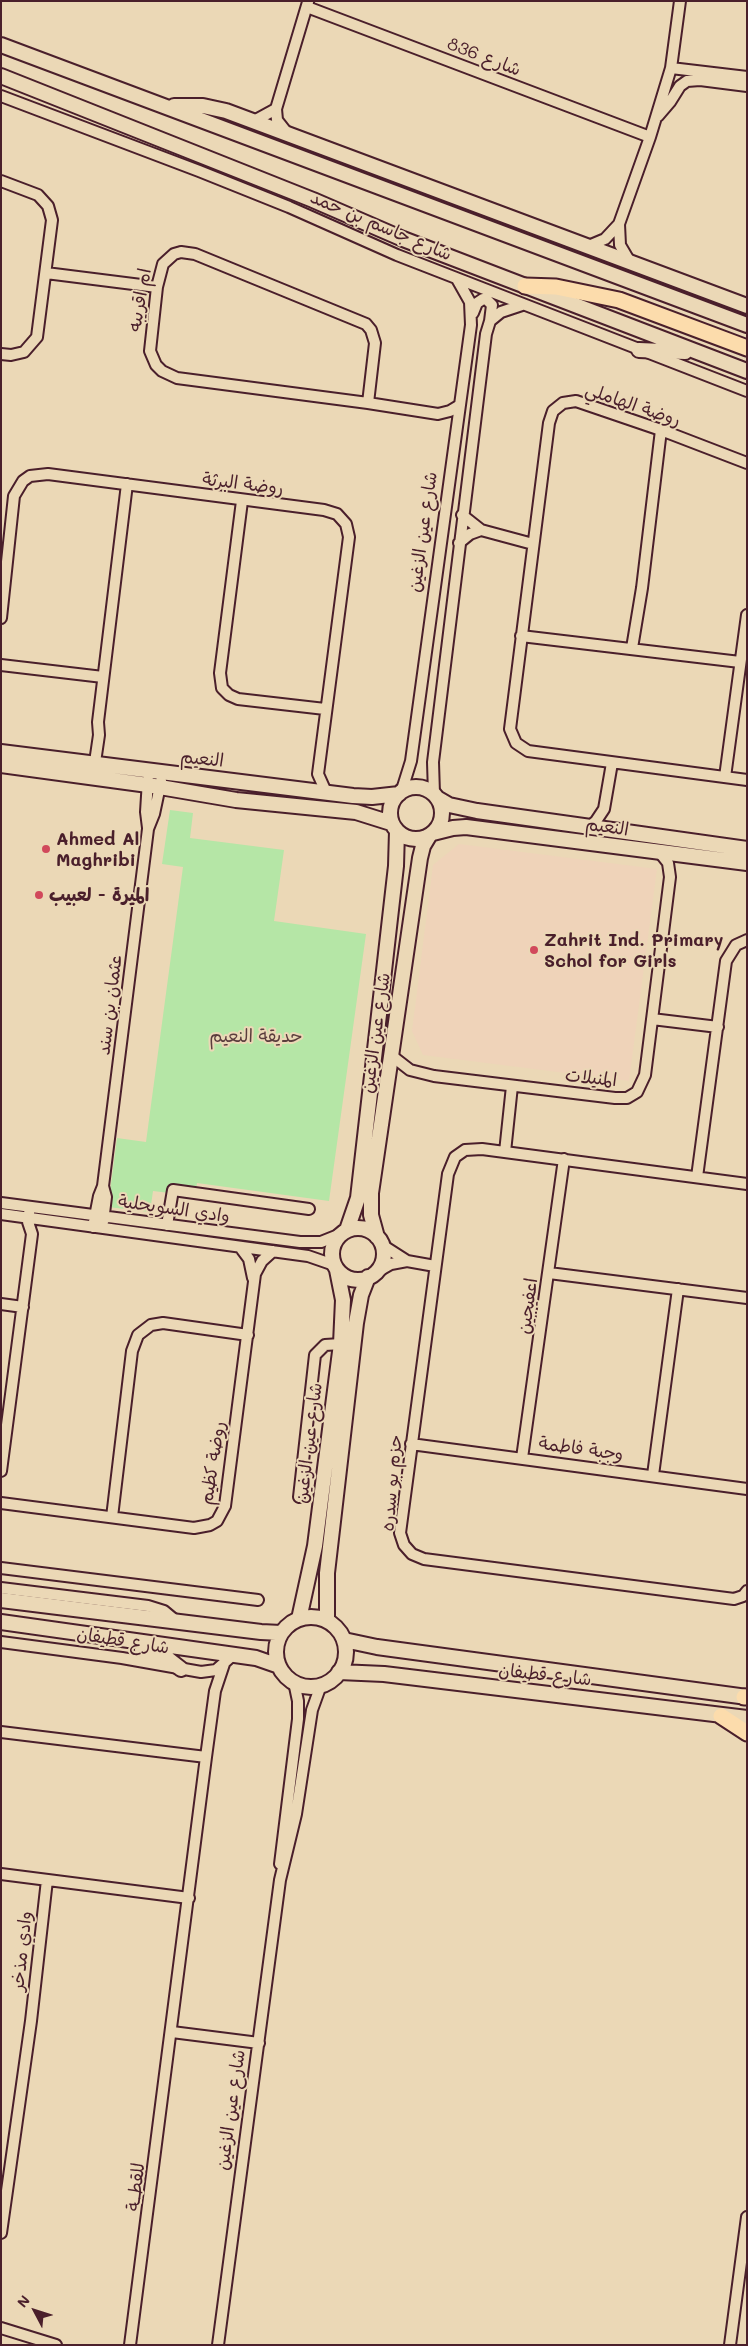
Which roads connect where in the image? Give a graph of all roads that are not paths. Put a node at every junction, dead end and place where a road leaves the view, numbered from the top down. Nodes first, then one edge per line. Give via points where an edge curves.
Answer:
1 (680, 1) edge
2 (308, 4) edge
3 (1, 45) edge
4 (671, 68) junction
5 (1, 76) edge
6 (747, 77) edge
7 (747, 86) edge
8 (1, 96) edge
9 (168, 107) junction
10 (276, 109) junction
11 (657, 116) junction
12 (254, 121) junction
13 (288, 134) junction
14 (650, 137) junction
15 (1, 181) edge
16 (476, 222) junction
17 (619, 224) junction
18 (554, 234) junction
19 (586, 247) junction
20 (630, 262) junction
21 (46, 273) junction
22 (664, 276) junction
23 (456, 278) junction
24 (525, 286) junction
25 (157, 287) junction
26 (688, 302) junction
27 (523, 304) junction
28 (747, 306) edge
29 (472, 316) junction
30 (490, 321) junction
31 (747, 325) edge
32 (747, 348) edge
33 (639, 350) junction
34 (693, 352) junction
35 (1, 354) edge
36 (747, 371) edge
37 (747, 391) edge
38 (368, 402) junction
39 (460, 405) junction
40 (438, 414) junction
41 (457, 428) junction
42 (661, 430) junction
43 (747, 463) edge
44 (127, 484) junction
45 (242, 500) junction
46 (462, 515) junction
47 (481, 530) junction
48 (459, 543) junction
49 (533, 544) junction
50 (747, 615) edge
51 (1, 618) edge
52 (521, 636) junction
53 (632, 648) junction
54 (740, 662) junction
55 (1, 665) edge
56 (103, 677) junction
57 (325, 709) junction
58 (1, 752) edge
59 (612, 763) junction
60 (1, 765) edge
61 (90, 770) junction
62 (318, 774) junction
63 (725, 777) junction
64 (155, 779) junction
65 (747, 780) edge
66 (304, 789) junction
67 (326, 792) junction
68 (400, 793) junction
69 (436, 796) junction
70 (604, 809) junction
71 (394, 827) junction
72 (588, 827) junction
73 (616, 831) junction
74 (431, 834) junction
75 (747, 849) edge
76 (660, 853) junction
77 (747, 863) edge
78 (747, 940) edge
79 (652, 1020) junction
80 (718, 1027) junction
81 (392, 1056) junction
82 (512, 1086) junction
83 (505, 1152) junction
84 (564, 1159) junction
85 (698, 1177) junction
86 (747, 1184) edge
87 (1, 1203) edge
88 (30, 1207) junction
89 (42, 1208) junction
90 (308, 1209) dead end
91 (1, 1214) edge
92 (100, 1216) junction
93 (29, 1218) junction
94 (41, 1219) junction
95 (167, 1225) junction
96 (98, 1227) junction
97 (344, 1232) junction
98 (32, 1234) junction
99 (379, 1241) junction
100 (240, 1248) junction
101 (273, 1251) junction
102 (407, 1261) junction
103 (435, 1266) junction
104 (336, 1268) junction
105 (372, 1274) junction
106 (549, 1274) junction
107 (254, 1282) junction
108 (678, 1290) junction
109 (747, 1298) edge
110 (1, 1304) edge
111 (22, 1307) junction
112 (248, 1336) junction
113 (340, 1344) junction
114 (411, 1444) junction
115 (522, 1458) junction
116 (1, 1472) edge
117 (653, 1475) junction
118 (747, 1489) edge
119 (299, 1497) dead end
120 (1, 1503) edge
121 (112, 1517) junction
122 (1, 1568) edge
123 (1, 1588) edge
124 (747, 1591) edge
125 (1, 1600) edge
126 (258, 1600) dead end
127 (299, 1619) junction
128 (327, 1620) junction
129 (1, 1622) edge
130 (177, 1622) junction
131 (281, 1633) junction
132 (100, 1636) junction
133 (344, 1640) junction
134 (1, 1642) edge
135 (229, 1659) junction
136 (279, 1666) junction
137 (182, 1669) junction
138 (208, 1672) junction
139 (339, 1672) junction
140 (294, 1682) junction
141 (321, 1685) junction
142 (215, 1691) junction
143 (746, 1697) edge
144 (721, 1716) junction
145 (747, 1718) edge
146 (1, 1732) edge
147 (747, 1733) edge
148 (206, 1757) junction
149 (1, 1874) edge
150 (47, 1880) junction
151 (280, 1880) junction
152 (188, 1898) junction
153 (172, 2032) junction
154 (259, 2043) junction
155 (5, 2188) edge
156 (747, 2217) edge
157 (1, 2233) edge
158 (1, 2328) edge
159 (56, 2345) edge
160 (130, 2345) edge
161 (218, 2345) edge
162 (730, 2345) edge

1 - 4 street
2 - 10 street
2 - 14 street, شارع 836
3 - 9 street, شارع جاسم بن حمد
4 - 6 street
4 - 11 street
5 - 24 street, شارع جاسم بن حمد
7 - 11 street via 687,81
8 - 23 street, شارع جاسم بن حمد via 199,170
9 - 12 street, شارع جاسم بن حمد via 209,107
9 - 16 street, شارع جاسم بن حمد
10 - 12 street
10 - 13 street via 277,120
11 - 14 street
12 - 13 street, شارع جاسم بن حمد
13 - 18 street, شارع جاسم بن حمد
14 - 17 street
15 - 21 street via 38,195 48,206 52,220
16 - 18 street via 498,221 530,232
16 - 26 street, شارع جاسم بن حمد
17 - 19 street via 605,238
17 - 20 street via 620,245
18 - 19 street, شارع جاسم بن حمد
19 - 20 street, شارع جاسم بن حمد
20 - 22 street, شارع جاسم بن حمد
21 - 25 street
21 - 35 street via 37,337 24,352
22 - 26 street
22 - 28 street, شارع جاسم بن حمد
23 - 27 street, شارع جاسم بن حمد
23 - 29 street, شارع عين الزغين via 468,296
24 - 32 main road via 556,287 619,300
24 - 34 street, شارع جاسم بن حمد
25 - 38 street, ام اقريبه via 150,351 156,366 169,375
25 - 38 street, ام اقريبه via 163,264 168,258 188,252 360,320 371,330 374,344
26 - 31 street, شارع جاسم بن حمد
27 - 30 street via 508,308
27 - 33 street, شارع جاسم بن حمد
29 - 30 street via 477,303 487,300 492,305
29 - 39 street, شارع عين الزغين
30 - 46 street, شارع عين الزغين via 477,392
33 - 34 street
33 - 37 street, شارع جاسم بن حمد
34 - 36 street, شارع جاسم بن حمد
38 - 40 street, ام اقريبه
39 - 40 street
39 - 41 street, شارع عين الزغين
40 - 41 street, ام اقريبه
41 - 68 street, شارع عين الزغين via 411,761
42 - 43 street, روضة الهاملي
42 - 49 street, روضة الهاملي via 576,402 558,406 549,423
42 - 53 street
44 - 45 street, روضة البرثة
44 - 51 street, روضة البرثة via 39,474 23,481 14,496
44 - 56 street
45 - 57 street, روضة البرثة via 331,511 346,524 349,537
45 - 57 street via 220,673 222,688 238,699
46 - 47 street
46 - 48 street, شارع عين الزغين
47 - 48 street
47 - 49 street
48 - 69 street, شارع عين الزغين via 433,762
49 - 52 street, روضة الهاملي
50 - 54 street
52 - 53 street
52 - 59 street, روضة الهاملي via 510,721 516,743 528,751
53 - 54 street
54 - 63 street
55 - 56 street
56 - 61 street via 99,735
57 - 62 street, روضة البرثة
58 - 61 street, النعيم
59 - 63 street, روضة الهاملي
59 - 70 street
60 - 61 street, النعيم
61 - 64 street, النعيم
62 - 66 street
62 - 67 street
63 - 65 street, روضة الهاملي
64 - 66 street, النعيم
64 - 71 street, النعيم via 243,800 356,812
64 - 92 street, عثمان بن سند via 146,812 148,829 103,1186 106,1197
66 - 67 street, النعيم
67 - 68 street, النعيم via 362,797
68 - 69 street via 422,788
68 - 71 street via 391,807
69 - 72 street, النعيم via 449,804 477,811
69 - 74 street via 442,816 441,823
70 - 72 street
70 - 73 street
71 - 74 street via 409,838
71 - 97 street, شارع عين الزغين via 395,876 358,1198
72 - 73 street, النعيم
73 - 75 street, النعيم
74 - 76 street, النعيم via 466,827
74 - 81 street, شارع عين الزغين via 420,858
76 - 77 street, النعيم
76 - 79 street, المنيلات via 670,868
78 - 80 street via 736,945 726,961
79 - 80 street
79 - 82 street, المنيلات via 644,1081 632,1095 615,1098
80 - 85 street
81 - 82 street, المنيلات via 418,1073
81 - 99 street, شارع عين الزغين via 371,1201 372,1223
82 - 83 street
83 - 84 street, حزم بو سدره
83 - 103 street, حزم بو سدره via 465,1150 452,1161
84 - 85 street, حزم بو سدره
84 - 106 street, اعفيجين
85 - 86 street, حزم بو سدره
87 - 88 street, وادي السويحلية
88 - 89 street, وادي السويحلية
88 - 93 street
89 - 92 street, وادي السويحلية
89 - 94 street
90 - 95 street via 173,1190
91 - 93 street, وادي السويحلية
92 - 95 street, وادي السويحلية
92 - 96 street, عثمان بن سند
93 - 94 street, وادي السويحلية
93 - 98 street
94 - 96 street, وادي السويحلية
94 - 98 street
95 - 97 street, وادي السويحلية via 300,1242 321,1242
96 - 100 street, وادي السويحلية
97 - 99 street via 360,1228
97 - 104 street via 336,1240 332,1252
98 - 111 street
99 - 102 street
99 - 105 street via 383,1259
100 - 101 street, وادي السويحلية
100 - 107 street, روضة كظيم via 249,1259
101 - 104 street, وادي السويحلية via 317,1258
101 - 107 street, روضة كظيم via 262,1261
102 - 103 street
102 - 105 street via 391,1264
103 - 114 street, حزم بو سدره
104 - 105 street via 342,1275 355,1280
104 - 113 street, شارع عين الزغين via 344,1300
105 - 128 street, شارع عين الزغين via 359,1304 355,1333 327,1573
106 - 108 street
106 - 115 street, اعفيجين
107 - 112 street, روضة كظيم
108 - 109 street
108 - 117 street
110 - 111 street
111 - 116 street
112 - 121 street, روضة كظيم via 222,1514 210,1526 202,1528
112 - 121 street via 163,1323 151,1325 138,1336 132,1351
113 - 119 street via 325,1345 315,1355
113 - 127 street, شارع عين الزغين via 314,1553
114 - 115 street, وجبة فاطمة
114 - 124 street, حزم بو سدره via 400,1533 412,1554 424,1559 734,1599
115 - 117 street, وجبة فاطمة
117 - 118 street, وجبة فاطمة
120 - 121 street, روضة كظيم
122 - 126 street
123 - 130 street, شارع قطيفان via 148,1606 164,1611
125 - 130 street, شارع قطيفان
127 - 128 street
127 - 131 street
128 - 133 street
129 - 132 street, شارع قطيفان
130 - 131 street, شارع قطيفان
131 - 136 street via 276,1650
132 - 135 street, شارع قطيفان
132 - 137 street via 112,1646 163,1655
133 - 139 street via 345,1658
133 - 143 street
134 - 137 street, شارع قطيفان
135 - 136 street, شارع قطيفان via 256,1658
135 - 138 street via 216,1670
135 - 142 street, للقطــة
136 - 140 street
137 - 138 street, شارع قطيفان
138 - 142 street, للقطــة
139 - 141 street
139 - 144 street, شارع قطيفان via 398,1675
140 - 141 street via 307,1686
140 - 151 street, شارع عين الزغين via 298,1720
141 - 151 street, شارع عين الزغين via 312,1710 296,1814
142 - 148 street, للقطــة
144 - 145 street, شارع قطيفان
144 - 147 main road
146 - 148 street
148 - 152 street, للقطــة
149 - 150 street
150 - 152 street
150 - 155 street, وادي مذخر via 31,2021
151 - 154 street, شارع عين الزغين
152 - 153 street, للقطــة
153 - 154 street
153 - 160 street, للقطــة
154 - 161 street, شارع عين الزغين
155 - 157 street, وادي مذخر
156 - 162 street
158 - 159 street

